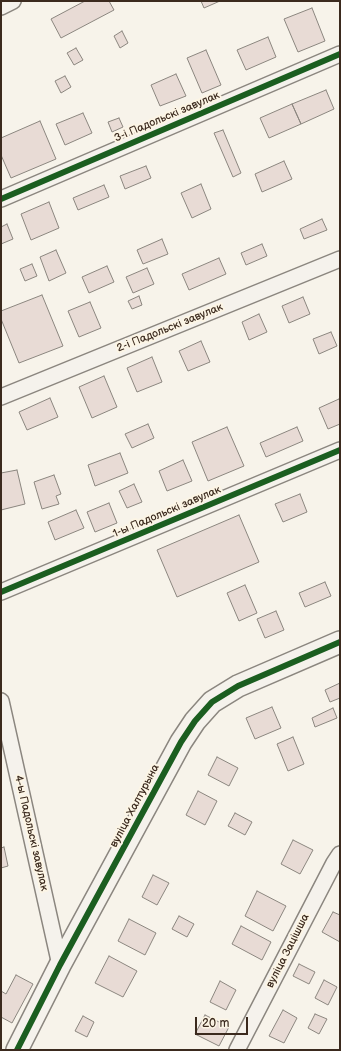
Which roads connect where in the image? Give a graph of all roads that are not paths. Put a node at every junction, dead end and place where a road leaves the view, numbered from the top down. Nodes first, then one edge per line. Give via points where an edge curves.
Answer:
1 (13, 1) edge
2 (1, 7) edge
3 (340, 54) edge
4 (1, 199) edge
5 (340, 259) edge
6 (1, 397) edge
7 (340, 450) edge
8 (1, 592) edge
9 (340, 642) edge
10 (1, 701) edge
11 (340, 854) edge
12 (60, 965) junction
13 (17, 1050) edge
14 (237, 1050) edge

1 - 2 street
3 - 4 street, 3-і Падольскі завулак
5 - 6 street, 2-і Падольскі завулак
7 - 8 street, 1-ы Падольскі завулак
9 - 12 street, вуліца Халтурына via 238,686 212,702 195,721 177,749
10 - 12 street, 4-ы Падольскі завулак
11 - 14 street, вуліца Зацішша
12 - 13 street, вуліца Халтурына

